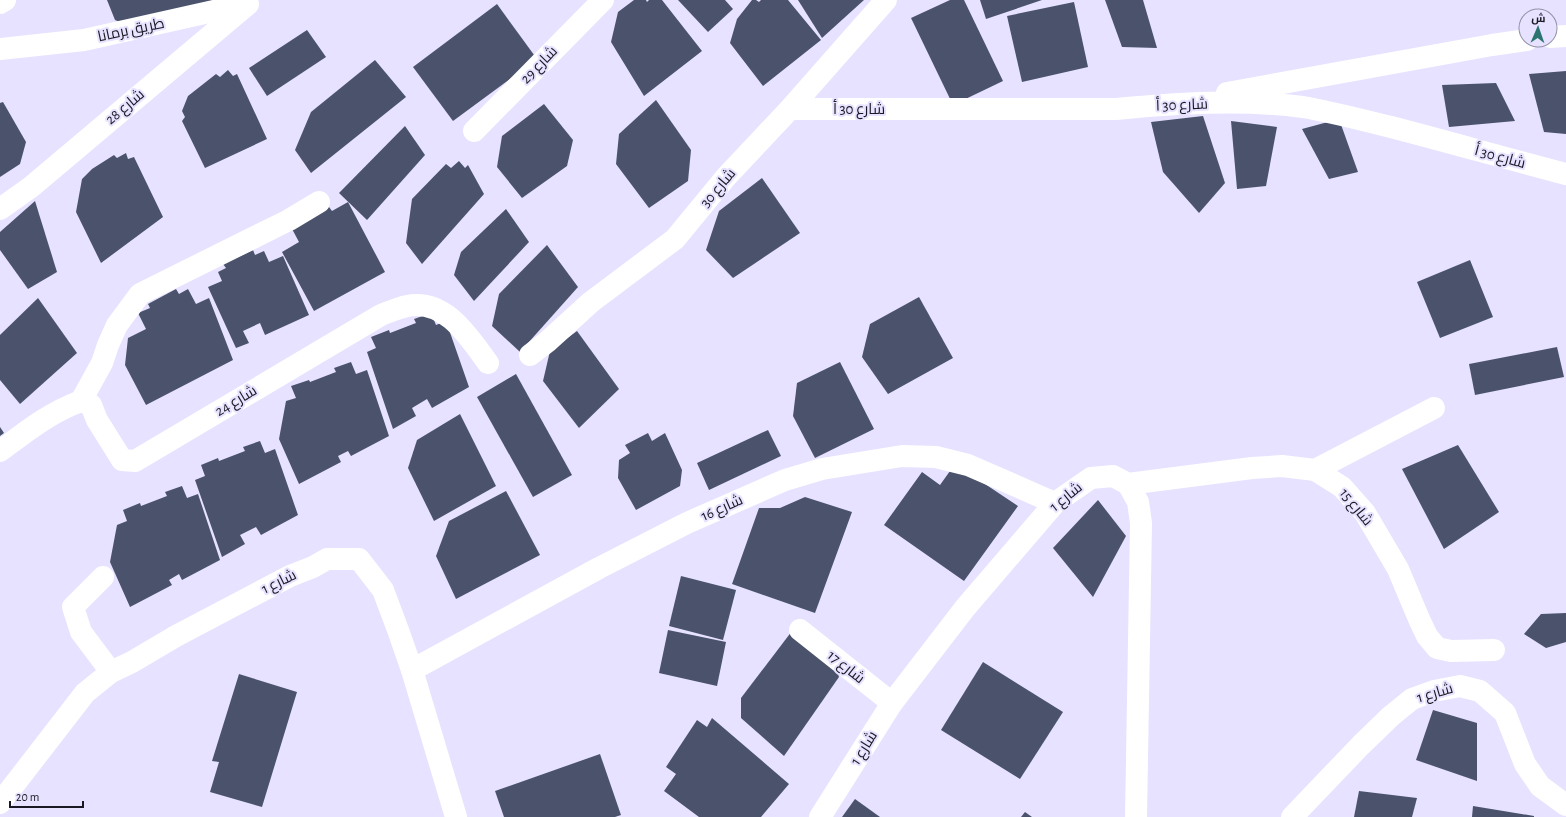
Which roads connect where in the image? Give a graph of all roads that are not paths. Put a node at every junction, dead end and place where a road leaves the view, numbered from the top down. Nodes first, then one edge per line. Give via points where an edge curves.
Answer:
1 (5, 0) edge
2 (603, 0) edge
3 (886, 0) edge
4 (254, 2) edge
5 (0, 3) edge
6 (1518, 41) edge
7 (0, 49) edge
8 (1169, 104) junction
9 (790, 108) junction
10 (474, 131) dead end
11 (1566, 174) edge
12 (319, 202) dead end
13 (0, 209) edge
14 (530, 355) dead end
15 (488, 363) dead end
16 (81, 401) junction
17 (1434, 408) dead end
18 (0, 451) edge
19 (1314, 470) junction
20 (1128, 484) junction
21 (1055, 503) junction
22 (103, 578) dead end
23 (800, 630) dead end
24 (1494, 650) dead end
25 (412, 670) junction
26 (111, 672) junction
27 (892, 703) junction
28 (0, 803) edge
29 (1566, 805) edge
30 (456, 817) edge
31 (820, 817) edge
32 (1136, 817) edge
33 (1292, 817) edge

1 - 5 street
2 - 10 street, شارع 29
3 - 9 street, شارع 30
4 - 7 street, طريق برمانا via 84,40
4 - 13 street, شارع 28 via 31,187
6 - 8 street
8 - 9 street, شارع 30 أ via 1116,109
8 - 11 street, شارع 30 أ via 1244,103 1303,108 1414,133
9 - 14 street, شارع 30 via 726,177 675,239 591,302
12 - 16 street via 289,220 140,294 117,325 102,363
15 - 16 street, شارع 24 via 463,330 449,317 433,308 407,306 381,315 135,461 122,460 97,420 91,405
16 - 18 street via 48,416
17 - 19 street
19 - 20 street, شارع 15 via 1282,466 1252,468
19 - 24 street, شارع 15 via 1342,487 1365,514 1398,569 1427,636 1437,648 1451,651
20 - 21 street, شارع 1 via 1113,476 1091,478
20 - 32 street via 1138,502 1141,523
21 - 25 street, شارع 16 via 968,465 936,457 902,456 822,469 785,480 687,523
21 - 27 street, شارع 1 via 965,608
22 - 26 street via 73,607 82,632
23 - 27 street, شارع 17
25 - 26 street, شارع 1 via 383,590 359,559 327,559 290,576
25 - 30 street, شارع 1
26 - 28 street, شارع 1 via 85,693
27 - 31 street, شارع 1
29 - 33 street, شارع 1 via 1540,786 1525,764 1505,713 1480,691 1460,686 1412,698 1361,745

